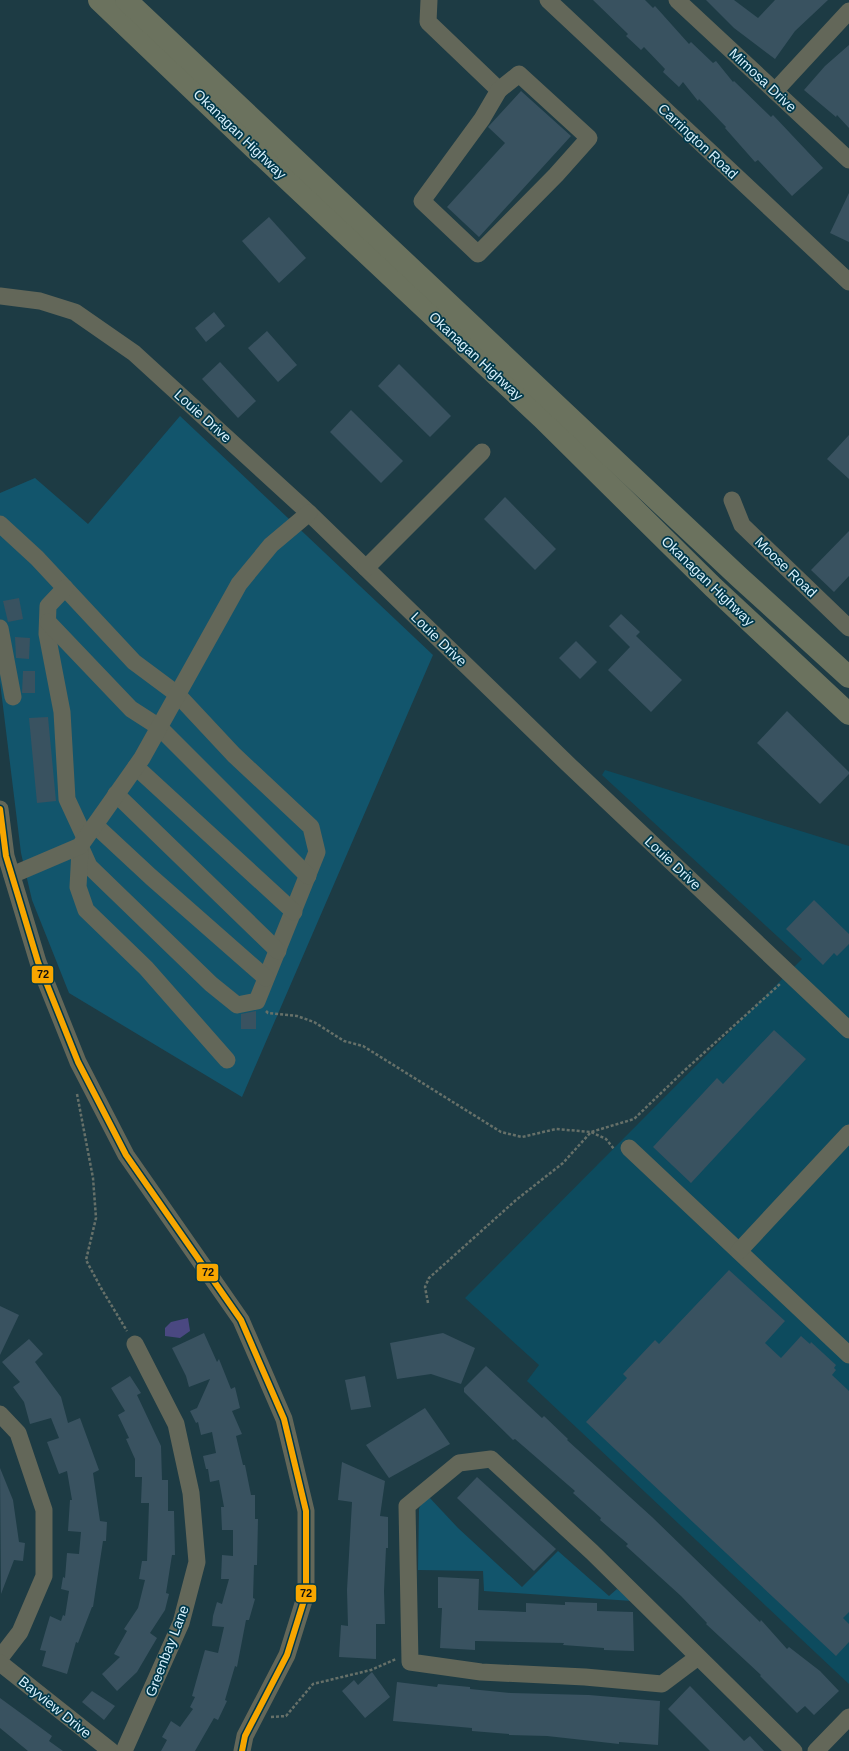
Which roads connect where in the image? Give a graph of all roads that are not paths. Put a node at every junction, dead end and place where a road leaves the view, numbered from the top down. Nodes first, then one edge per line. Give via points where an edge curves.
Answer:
1 (99, 0) edge
2 (126, 0) edge
3 (429, 0) edge
4 (548, 0) edge
5 (678, 0) edge
6 (849, 11) edge
7 (499, 90) junction
8 (775, 91) junction
9 (849, 160) edge
10 (849, 282) edge
11 (0, 296) edge
12 (482, 452) dead end
13 (732, 500) dead end
14 (309, 512) junction
15 (0, 524) edge
16 (366, 568) junction
17 (65, 588) junction
18 (48, 622) junction
19 (0, 628) edge
20 (849, 628) edge
21 (785, 656) junction
22 (849, 677) edge
23 (849, 693) edge
24 (177, 694) junction
25 (13, 697) dead end
26 (849, 714) edge
27 (159, 727) junction
28 (136, 767) junction
29 (116, 794) junction
30 (0, 809) edge
31 (87, 836) junction
32 (12, 875) junction
33 (308, 876) junction
34 (294, 912) junction
35 (278, 951) junction
36 (266, 978) junction
37 (849, 1030) edge
38 (227, 1060) dead end
39 (849, 1133) edge
40 (623, 1149) road end
41 (739, 1251) junction
42 (135, 1344) road end
43 (849, 1355) edge
44 (0, 1414) edge
45 (698, 1657) junction
46 (0, 1658) edge
47 (0, 1663) edge
48 (849, 1718) edge
49 (111, 1751) edge
50 (124, 1751) edge
51 (242, 1751) edge
52 (794, 1751) edge
53 (816, 1751) edge

1 - 21 highway, Okanagan Highway via 542,418
2 - 22 highway, Okanagan Highway via 722,561
3 - 7 street via 428,22
4 - 10 street, Carrington Road
5 - 8 street, Mimosa Drive
6 - 8 street
7 - 7 street via 482,119 422,202 478,254 556,176 589,138 519,74
8 - 9 street, Mimosa Drive
11 - 14 street, Louie Drive via 40,301 75,312 127,348
12 - 16 street
13 - 20 street, Moose Road via 742,525
14 - 16 street, Louie Drive
14 - 24 street via 271,545 239,584
15 - 17 street
16 - 37 street, Louie Drive via 570,766
17 - 18 street via 48,606
17 - 24 street via 134,662
18 - 27 street via 131,709
18 - 31 street via 62,712 67,799
19 - 25 street
21 - 23 highway
21 - 26 highway, Okanagan Highway
24 - 27 street
24 - 33 street via 234,755 311,827 317,852
27 - 28 street
27 - 33 street
28 - 29 street
28 - 34 street
29 - 31 street
29 - 35 street
30 - 32 street via 6,856
31 - 32 street
31 - 36 street via 151,877
31 - 36 street via 89,866 211,984 237,1005 257,1000
31 - 38 street via 78,887 86,910 146,968
32 - 51 street via 38,962 78,1062 126,1155 241,1320 284,1419 306,1512 306,1594 287,1655 246,1736
33 - 34 street
34 - 35 street
35 - 36 street
39 - 41 street
40 - 41 street
41 - 43 street
42 - 50 street, Greenbay Lane via 176,1424 191,1494 197,1562 181,1622
44 - 46 street via 18,1433 44,1510 44,1576 20,1632
45 - 45 street via 592,1552 491,1459 459,1463 407,1506 410,1662 480,1672 662,1684
45 - 52 street
47 - 49 street, Bayview Drive
48 - 53 street

